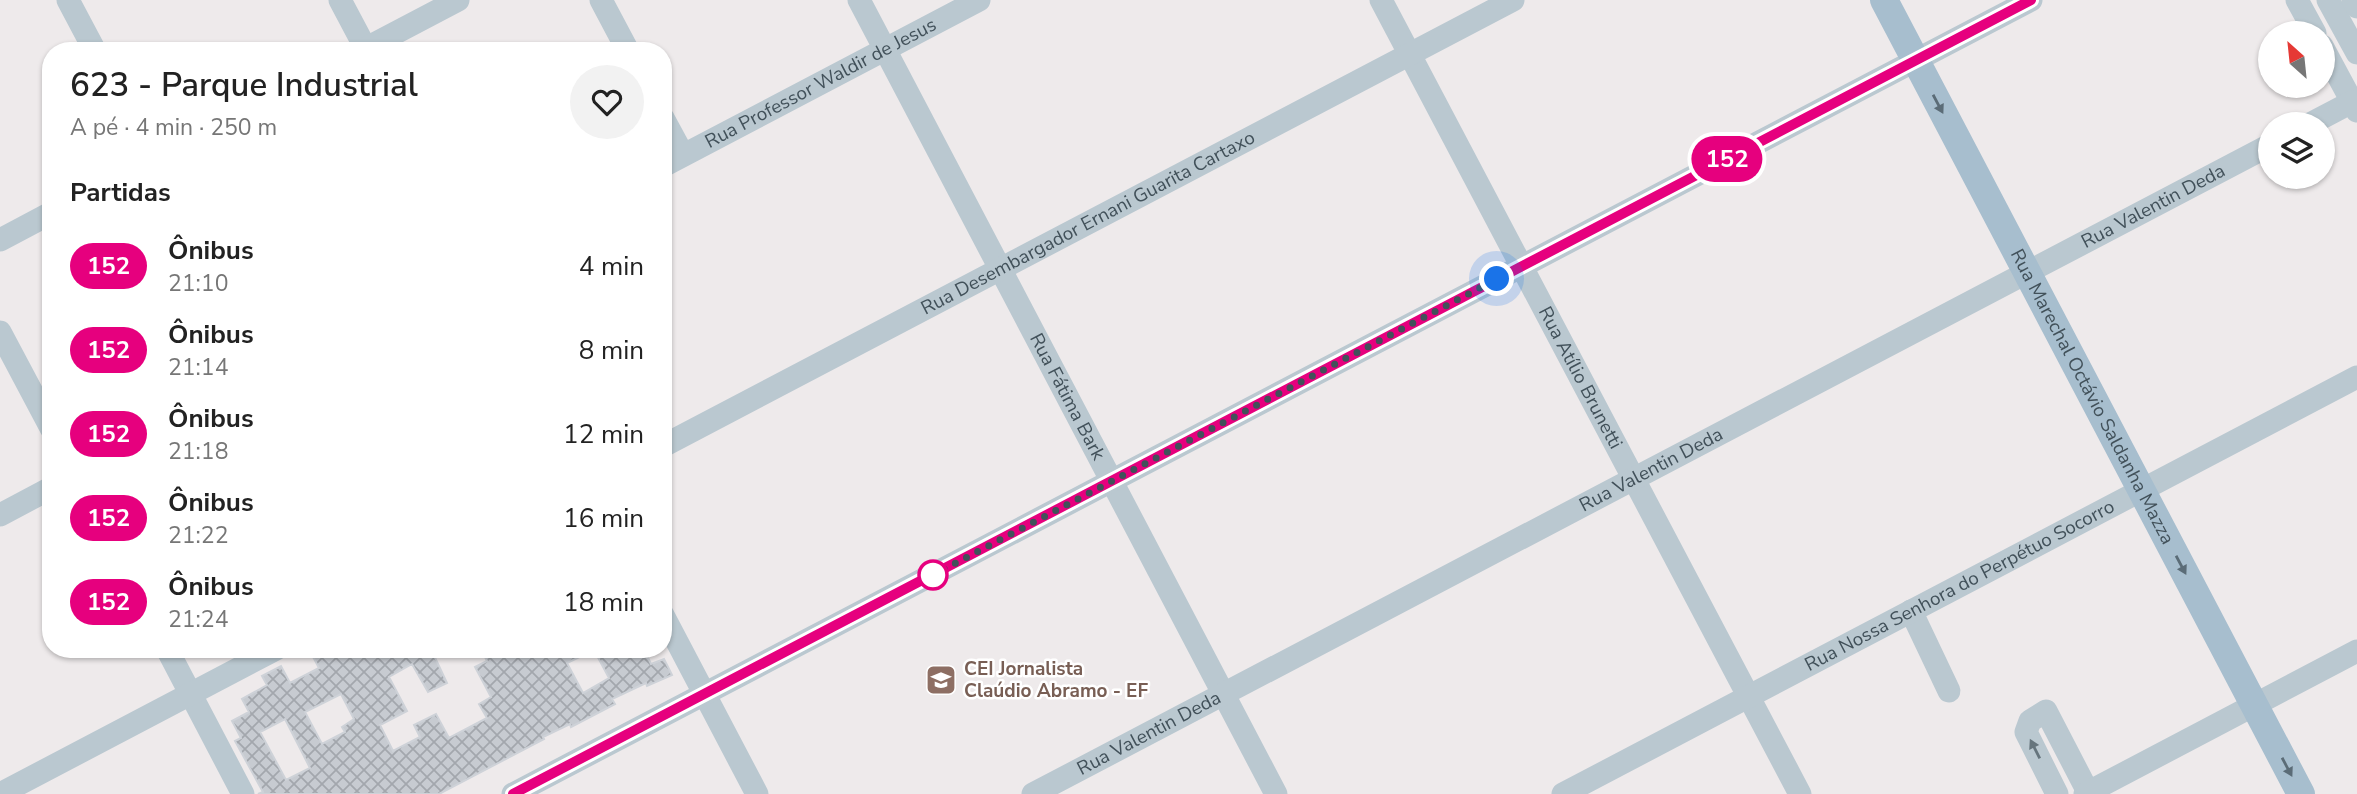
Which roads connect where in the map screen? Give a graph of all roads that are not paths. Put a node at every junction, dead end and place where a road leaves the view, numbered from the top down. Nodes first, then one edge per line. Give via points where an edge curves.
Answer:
1 (68, 0) edge
2 (340, 0) edge
3 (458, 0) edge
4 (601, 0) edge
5 (859, 0) edge
6 (979, 0) edge
7 (1381, 0) edge
8 (1513, 0) edge
9 (1884, 0) edge
10 (2031, 0) edge
11 (2297, 0) edge
12 (2328, 0) edge
13 (2353, 0) edge
14 (2357, 7) edge
15 (2308, 21) edge
16 (90, 42) edge
17 (360, 42) edge
18 (379, 42) edge
19 (623, 42) edge
20 (885, 49) junction
21 (2357, 53) edge
22 (1409, 54) junction
23 (1915, 60) junction
24 (2335, 71) edge
25 (2355, 107) edge
26 (2335, 114) edge
27 (2258, 151) edge
28 (673, 161) edge
29 (42, 218) edge
30 (0, 240) edge
31 (1521, 267) junction
32 (1000, 269) junction
33 (2027, 272) junction
34 (0, 332) edge
35 (2357, 377) edge
36 (42, 411) edge
37 (672, 441) edge
38 (1634, 479) junction
39 (1112, 481) junction
40 (2141, 490) junction
41 (42, 493) edge
42 (0, 515) edge
43 (1911, 611) junction
44 (672, 632) edge
45 (2357, 651) edge
46 (172, 658) edge
47 (259, 658) edge
48 (1949, 691) dead end
49 (191, 694) junction
50 (705, 694) junction
51 (1224, 694) junction
52 (1748, 697) junction
53 (2255, 705) junction
54 (2086, 793) edge
55 (0, 794) edge
56 (243, 794) edge
57 (513, 794) edge
58 (757, 794) edge
59 (1033, 794) edge
60 (1276, 794) edge
61 (1563, 794) edge
62 (1800, 794) edge
63 (2057, 794) edge
64 (2301, 794) edge

1 - 16 street
2 - 17 street
3 - 18 street
4 - 19 street
5 - 20 street, Rua Fátima Bark
6 - 20 street, Rua Professor Waldir de Jesus
7 - 22 street, Rua Atílio Brunetti
8 - 22 street, Rua Desembargador Ernani Guarita Cartaxo
9 - 23 main road, Rua Marechal Octávio Saldanha Mazza
10 - 23 street
11 - 15 street
12 - 21 street
13 - 14 street
20 - 28 street, Rua Professor Waldir de Jesus
20 - 32 street, Rua Fátima Bark
22 - 31 street, Rua Atílio Brunetti
22 - 32 street, Rua Desembargador Ernani Guarita Cartaxo
23 - 31 street
23 -> 33 main road, Rua Marechal Octávio Saldanha Mazza
24 - 25 street
25 - 26 street
27 - 33 street, Rua Valentin Deda
29 - 30 street
31 - 38 street, Rua Atílio Brunetti
31 - 39 street
32 - 37 street, Rua Desembargador Ernani Guarita Cartaxo
32 - 39 street, Rua Fátima Bark
33 - 38 street, Rua Valentin Deda
33 - 40 main road, Rua Marechal Octávio Saldanha Mazza
34 - 36 street
35 - 40 street, Rua Nossa Senhora do Perpétuo Socorro
38 - 51 street, Rua Valentin Deda
38 - 52 street, Rua Atílio Brunetti
39 - 50 street
39 - 51 street, Rua Fátima Bark
40 - 43 street, Rua Nossa Senhora do Perpétuo Socorro
40 -> 53 main road, Rua Marechal Octávio Saldanha Mazza
41 - 42 street
43 - 48 street
43 - 52 street, Rua Nossa Senhora do Perpétuo Socorro
44 - 50 street
45 - 53 street
46 - 49 street
47 - 49 street
49 - 55 street
49 - 56 street
50 - 57 street
50 - 58 street
51 - 59 street, Rua Valentin Deda
51 - 60 street, Rua Fátima Bark
52 - 61 street, Rua Nossa Senhora do Perpétuo Socorro
52 - 62 street, Rua Atílio Brunetti
53 - 54 street
53 -> 64 main road, Rua Marechal Octávio Saldanha Mazza
63 -> 54 street via 2026,732 2030,721 2046,711

